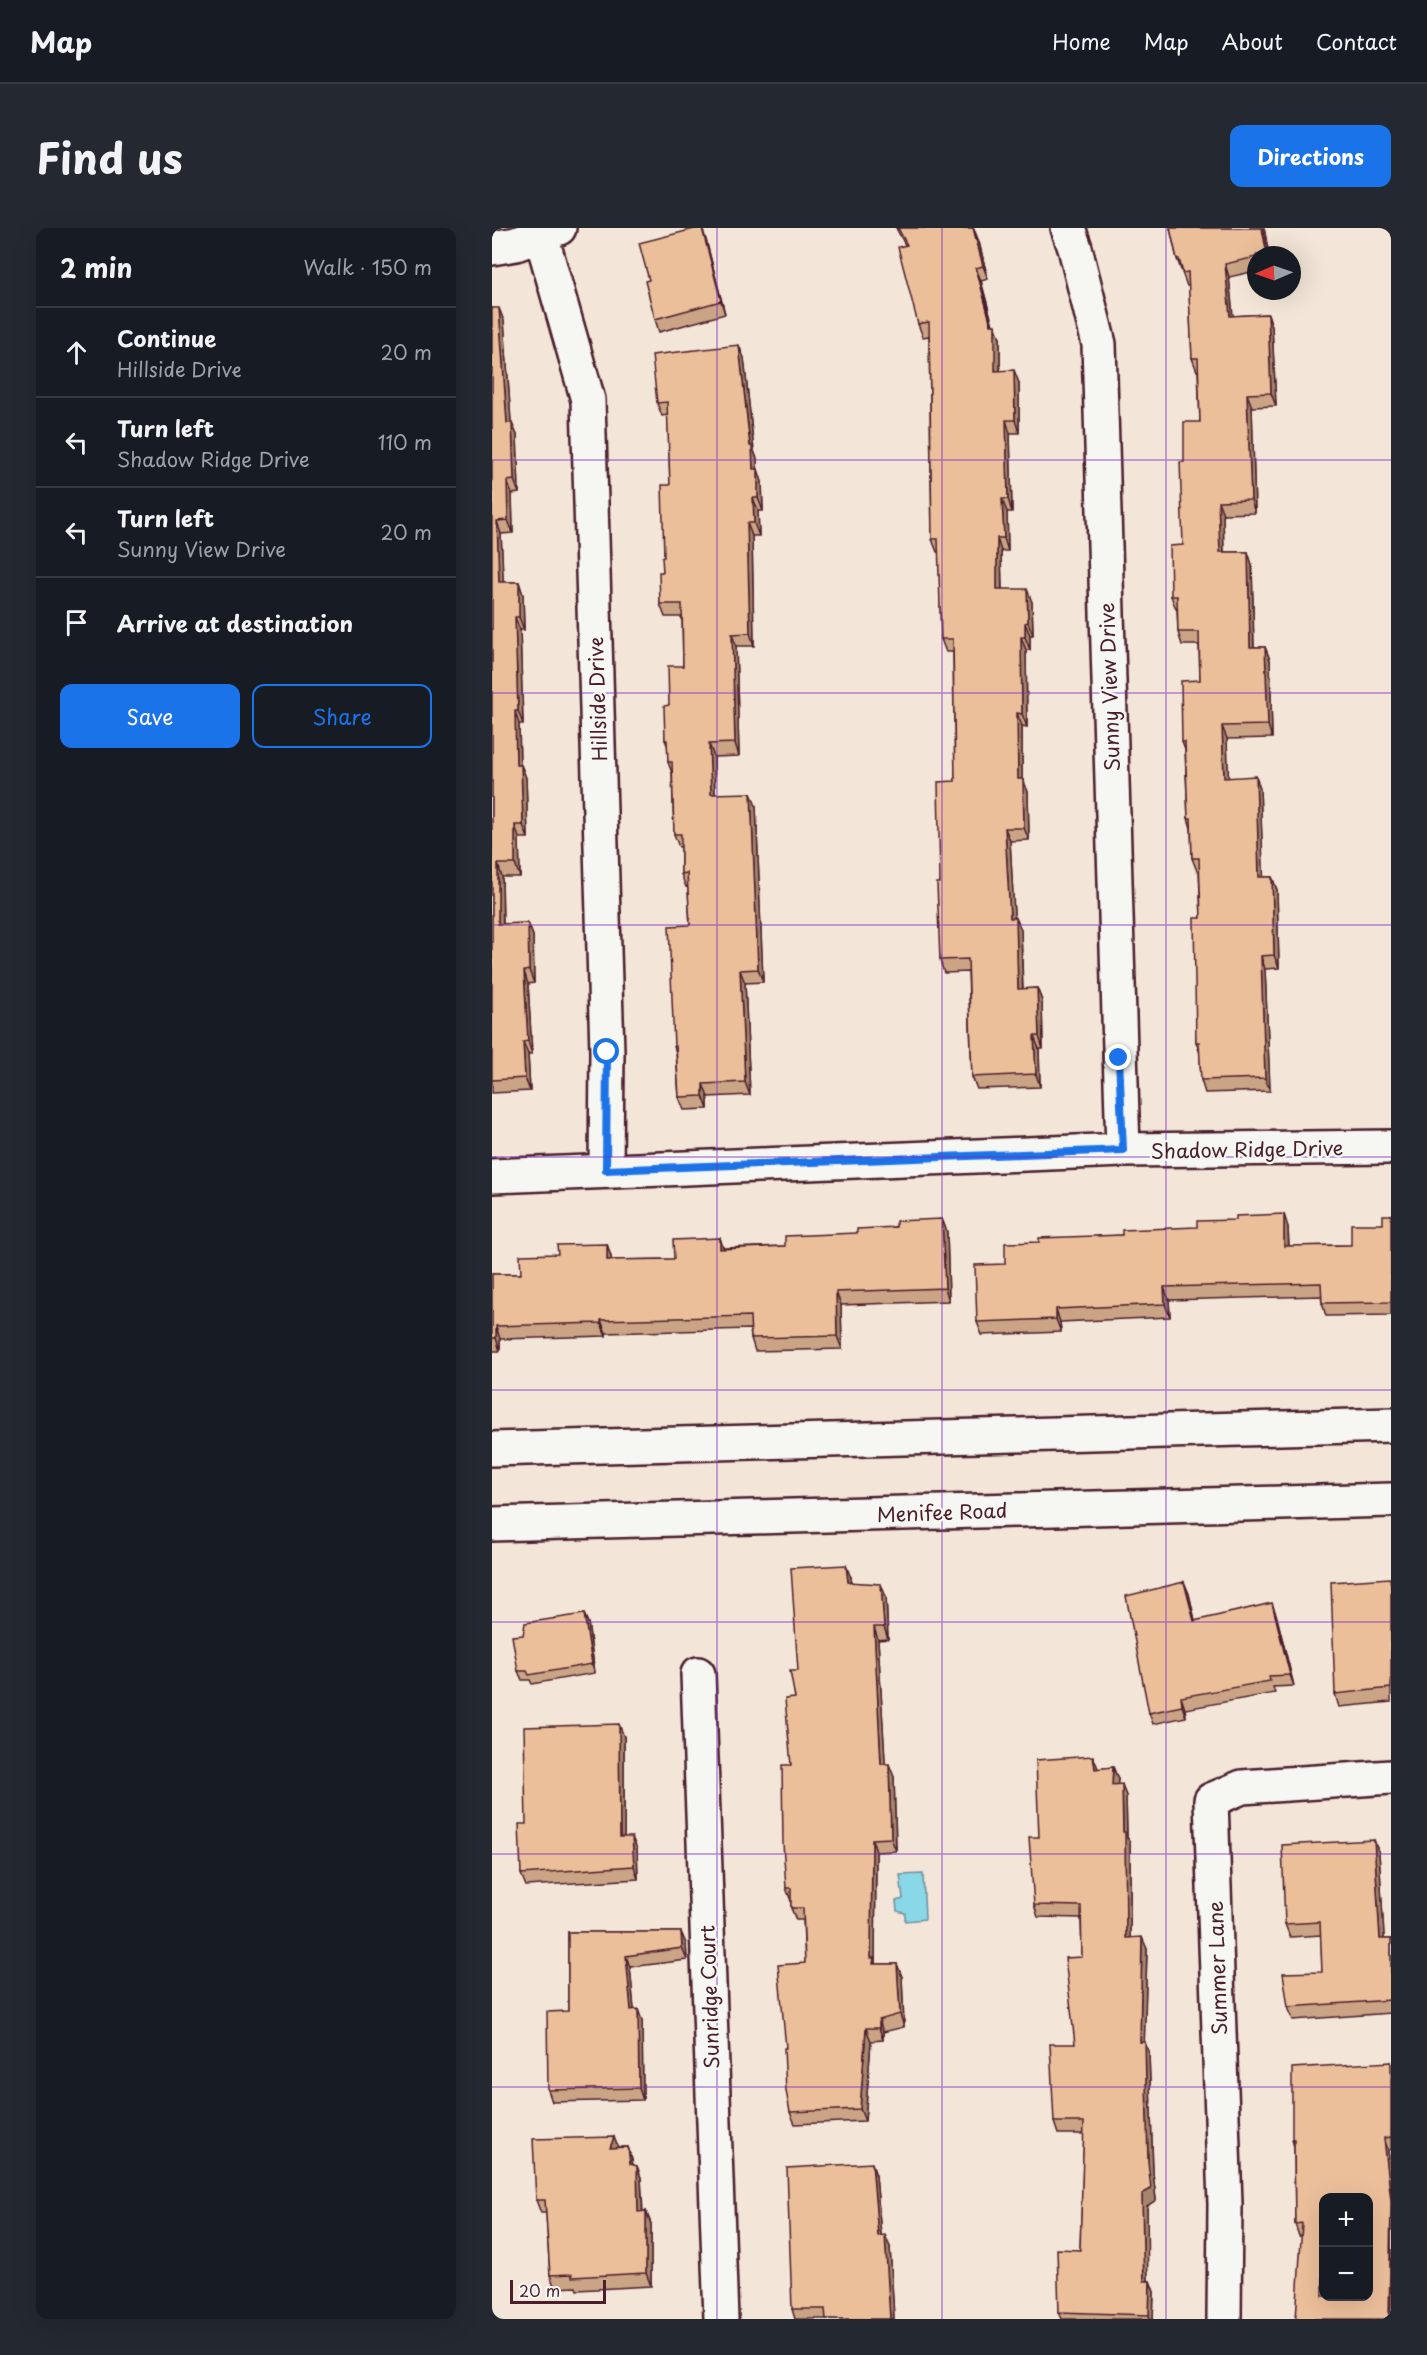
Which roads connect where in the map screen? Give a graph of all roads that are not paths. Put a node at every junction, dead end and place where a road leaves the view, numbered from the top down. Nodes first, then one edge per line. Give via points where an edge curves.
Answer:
1 (1068, 228) edge
2 (550, 231) edge
3 (492, 248) edge
4 (1391, 1147) edge
5 (1123, 1150) junction
6 (606, 1170) junction
7 (492, 1176) edge
8 (1391, 1425) edge
9 (492, 1449) edge
10 (1391, 1500) edge
11 (492, 1524) edge
12 (698, 1674) dead end
13 (1391, 1777) edge
14 (721, 2319) edge
15 (1224, 2319) edge

1 - 5 street, Sunny View Drive via 1099,344
2 - 3 street
2 - 6 street, Hillside Drive via 588,400 607,1052
4 - 5 street, Shadow Ridge Drive
5 - 6 street, Shadow Ridge Drive
6 - 7 street, Shadow Ridge Drive
8 - 9 street
10 - 11 street, Menifee Road
12 - 14 street, Sunridge Court
13 - 15 street, Summer Lane via 1242,1788 1211,1800 1225,2204

